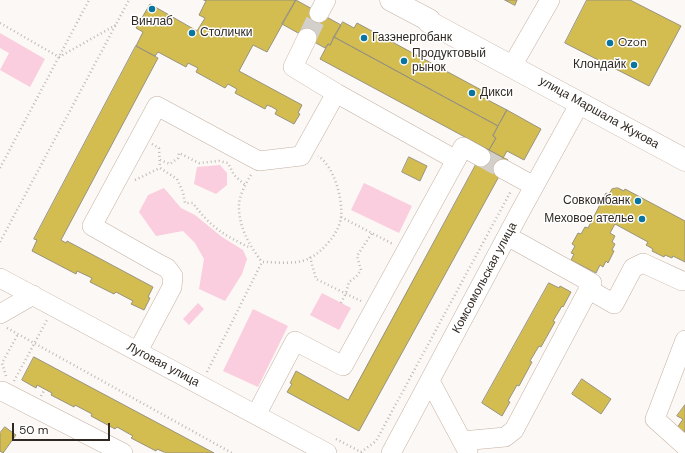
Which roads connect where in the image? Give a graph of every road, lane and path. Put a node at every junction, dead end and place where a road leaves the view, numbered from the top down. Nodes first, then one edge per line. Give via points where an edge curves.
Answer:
1 (89, 0) edge
2 (129, 0) edge
3 (393, 0) edge
4 (550, 0) edge
5 (0, 23) edge
6 (116, 24) junction
7 (307, 38) tunnel mouth
8 (59, 57) junction
9 (512, 66) junction
10 (336, 92) junction
11 (580, 103) junction
12 (140, 137) junction
13 (305, 149) junction
14 (481, 157) tunnel mouth
15 (160, 160) junction
16 (456, 160) junction
17 (685, 160) edge
18 (258, 161) junction
19 (0, 168) edge
20 (160, 168) junction
21 (503, 169) tunnel mouth
22 (119, 176) junction
23 (245, 185) junction
24 (534, 186) junction
25 (342, 217) junction
26 (372, 233) junction
27 (507, 236) junction
28 (0, 242) edge
29 (251, 248) junction
30 (406, 251) junction
31 (310, 257) junction
32 (262, 262) junction
33 (0, 278) edge
34 (685, 281) edge
35 (588, 289) junction
36 (346, 294) junction
37 (33, 295) junction
38 (341, 303) dead end
39 (375, 308) junction
40 (51, 315) dead end
41 (3, 321) edge
42 (18, 334) junction
43 (685, 340) edge
44 (34, 344) junction
45 (138, 352) junction
46 (1, 362) edge
47 (430, 381) junction
48 (8, 385) junction
49 (200, 385) junction
50 (256, 415) junction
51 (685, 446) edge
52 (465, 447) edge
53 (123, 453) edge
54 (232, 453) edge
55 (327, 453) edge
56 (391, 453) edge

1 - 8 path
2 - 6 path
3 - 9 main road, улица Маршала Жукова
4 - 9 street
5 - 8 path
6 - 8 path
6 - 28 path
7 - 10 street via 293,67
8 - 19 path
9 - 11 main road, улица Маршала Жукова
10 - 13 street
10 - 16 street
11 - 17 main road, улица Маршала Жукова
11 - 24 street, Комсомольская улица
12 - 15 path via 159,148
12 - 18 street via 157,106
12 - 22 street
13 - 18 street via 302,156
13 - 25 path via 324,160 332,173 339,192
14 - 16 street via 463,147
15 - 20 path
15 - 23 path via 170,164 178,158 179,153 199,163 228,163 234,175
16 - 30 street
18 - 23 path
20 - 22 path via 131,181
20 - 29 path via 177,179 185,203 193,203 200,214 217,230
21 - 24 street
22 - 45 street via 92,226 167,268 173,276 172,287
23 - 29 path via 239,203 241,226
24 - 27 street, Комсомольская улица
25 - 26 path
25 - 31 path via 335,234 322,249
26 - 30 path
26 - 36 path via 357,256 361,270 350,282
27 - 35 street via 592,282
27 - 47 street, Комсомольская улица
29 - 32 path
30 - 39 street
31 - 32 path via 288,263
31 - 36 path via 316,280
32 - 49 path
33 - 37 street, Луговая улица
34 - 35 street via 643,263 633,268 614,304
35 - 52 street via 514,430 505,437
36 - 38 path
36 - 39 path
37 - 41 street
37 - 45 street, Луговая улица
39 - 50 street via 343,366 295,341
40 - 44 path
41 - 42 path
42 - 44 path
42 - 46 path
43 - 51 street via 655,419
44 - 48 path
44 - 54 path
45 - 49 street, Луговая улица
46 - 48 path
47 - 52 street
47 - 56 street, Комсомольская улица
48 - 53 street
49 - 50 street, Луговая улица
50 - 55 street, Луговая улица

